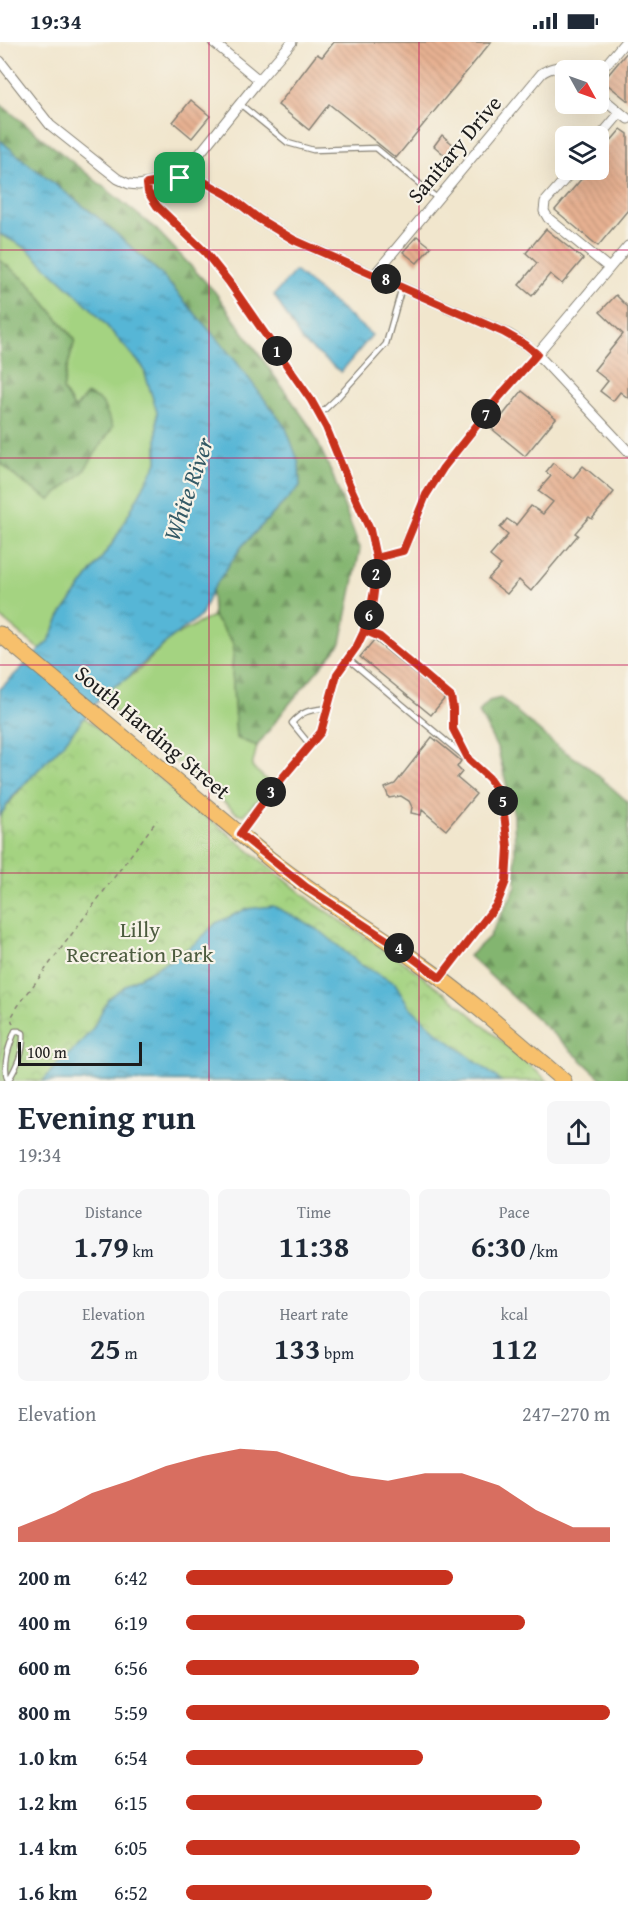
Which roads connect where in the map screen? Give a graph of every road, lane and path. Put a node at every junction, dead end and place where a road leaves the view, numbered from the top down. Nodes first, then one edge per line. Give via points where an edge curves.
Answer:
1 (213, 42) edge
2 (292, 42) edge
3 (625, 42) edge
4 (0, 61) edge
5 (609, 61) edge
6 (555, 67) edge
7 (259, 80) junction
8 (609, 103) edge
9 (240, 104) junction
10 (624, 116) edge
11 (609, 129) edge
12 (180, 178) junction
13 (564, 180) edge
14 (147, 184) junction
15 (438, 199) junction
16 (628, 246) edge
17 (609, 268) junction
18 (375, 274) junction
19 (402, 287) junction
20 (537, 354) junction
21 (319, 415) junction
22 (628, 451) edge
23 (376, 558) junction
24 (364, 630) junction
25 (0, 634) edge
26 (348, 659) junction
27 (328, 708) junction
28 (310, 745) junction
29 (469, 760) junction
30 (157, 820) dead end
31 (240, 834) junction
32 (440, 978) junction
33 (15, 1031) junction
34 (8, 1081) edge
35 (564, 1081) edge

1 - 7 street
2 - 7 street
3 - 5 street
4 - 14 street via 57,131 118,179 129,184
6 - 15 street, Sanitary Drive via 542,73
7 - 9 street
8 - 10 street
9 - 12 street
9 - 15 lane via 288,143 313,150 376,148
10 - 11 street
12 - 14 street
12 - 18 street via 201,180 294,240
13 - 17 street via 545,202 545,213
14 - 21 lane via 157,206 205,252 229,282
15 - 18 street, Sanitary Drive
16 - 17 street
17 - 20 street
18 - 19 street
19 - 20 street via 503,332
19 - 21 lane via 386,344
20 - 22 street
20 - 23 lane via 443,468 426,495 403,551
21 - 23 lane via 370,530
23 - 24 lane via 375,585
24 - 26 lane
24 - 29 lane via 380,637 451,697 453,729
25 - 31 main road, South Harding Street
26 - 27 lane via 337,674
26 - 29 lane
27 - 28 lane via 321,732
27 - 28 lane via 299,714 292,723
28 - 31 lane
29 - 32 lane via 502,797 508,847 506,881 497,904
30 - 33 path via 18,1006 11,1018
31 - 32 main road, South Harding Street via 311,890
32 - 35 main road, South Harding Street
33 - 34 lane via 5,1072
33 - 34 lane via 20,1030 24,1042 20,1062

